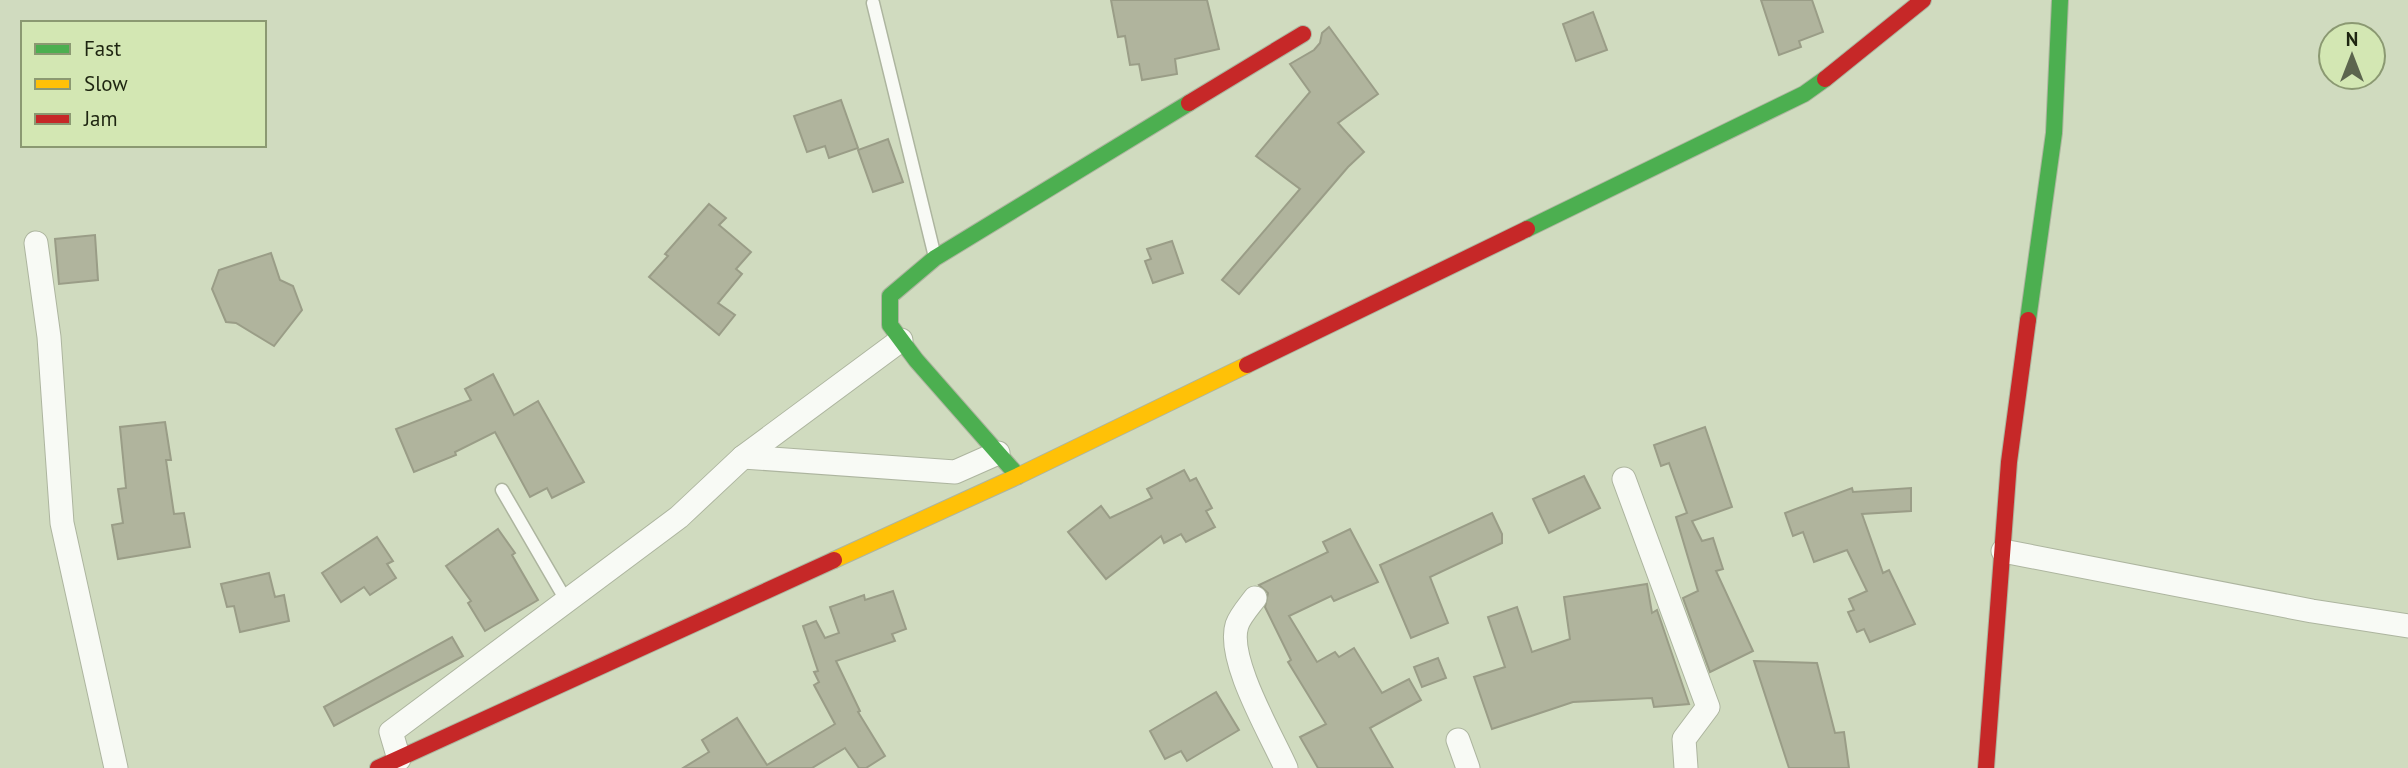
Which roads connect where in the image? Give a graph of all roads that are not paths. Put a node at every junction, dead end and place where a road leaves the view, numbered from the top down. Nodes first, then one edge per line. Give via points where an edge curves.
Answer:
1 (1923, 0) edge
2 (2060, 0) edge
3 (873, 3) dead end
4 (1303, 34) dead end
5 (36, 243) dead end
6 (935, 257) junction
7 (901, 340) junction
8 (998, 453) junction
9 (743, 457) junction
10 (1018, 476) junction
11 (1624, 479) dead end
12 (502, 490) dead end
13 (2003, 551) junction
14 (1255, 598) dead end
15 (567, 602) junction
16 (2408, 626) edge
17 (1458, 740) dead end
18 (389, 764) edge
19 (116, 768) edge
20 (1286, 768) edge
21 (1468, 768) edge
22 (1686, 768) edge
23 (1986, 768) edge

1 - 10 street via 1804,94
2 - 13 street via 2054,133 2009,462
3 - 6 lane
4 - 6 street
5 - 19 street via 49,337 62,523
6 - 7 street via 890,296 890,324
7 - 8 street
7 - 9 street
8 - 9 street via 955,472
8 - 10 street
9 - 15 street via 679,517
10 - 18 street
11 - 22 street via 1708,707 1684,738
12 - 15 lane
13 - 16 street
13 - 23 street
14 - 20 street via 1237,624 1235,645
15 - 18 street via 391,732
17 - 21 street

